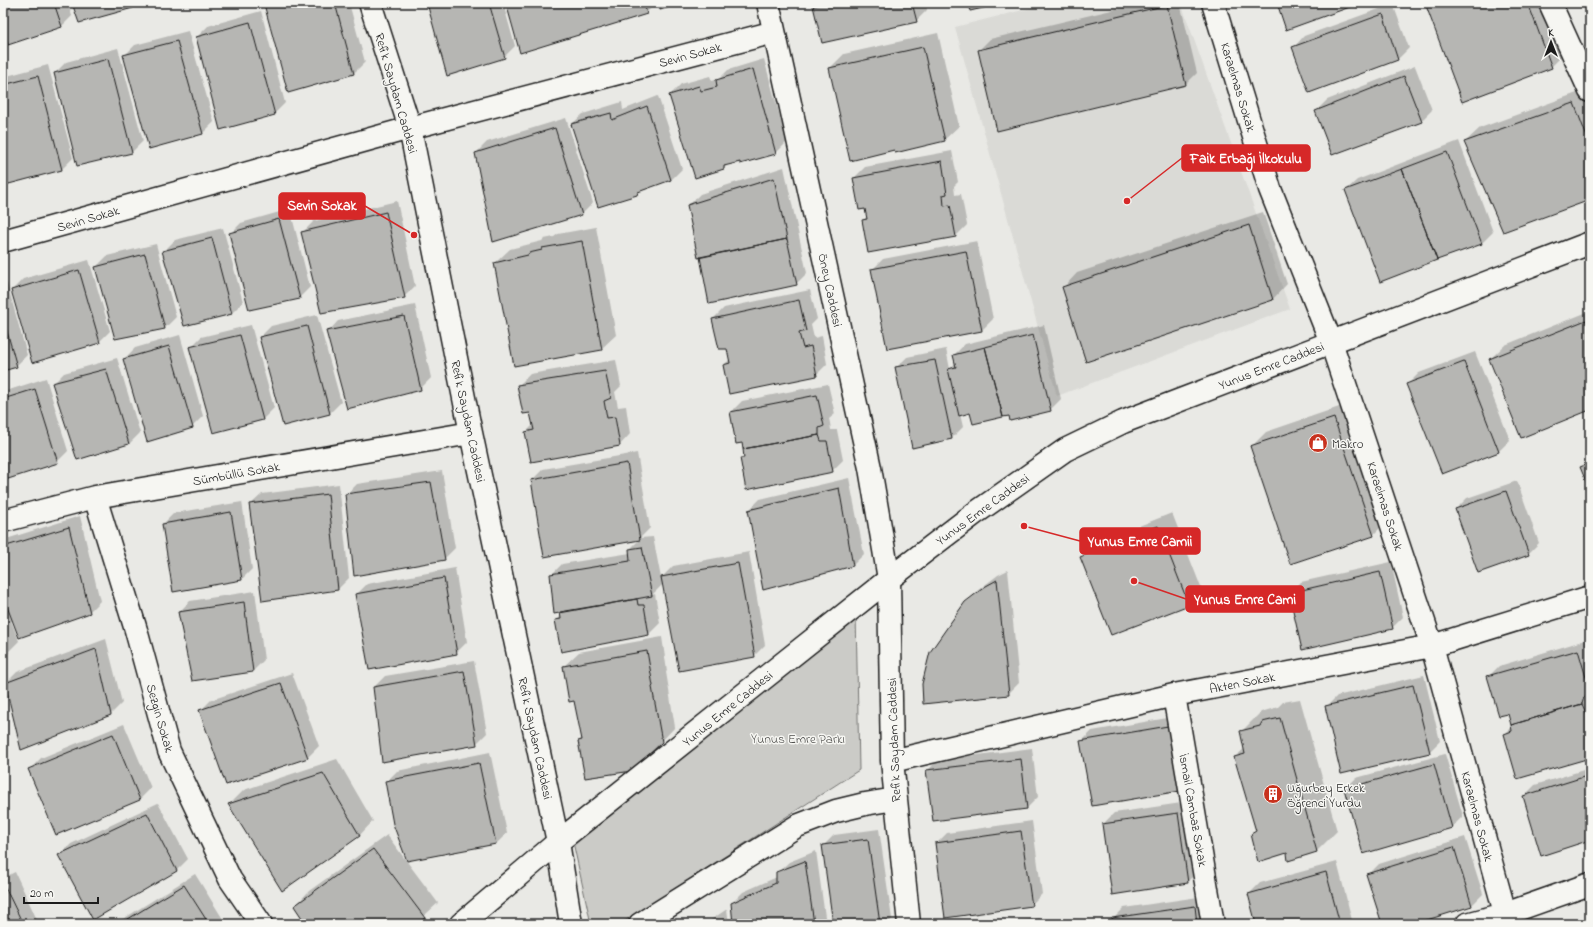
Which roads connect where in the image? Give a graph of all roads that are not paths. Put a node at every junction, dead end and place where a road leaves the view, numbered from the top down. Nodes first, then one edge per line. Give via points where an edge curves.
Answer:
1 (370, 3) edge
2 (768, 3) edge
3 (1213, 3) edge
4 (1550, 3) edge
5 (774, 32) junction
6 (1590, 91) edge
7 (410, 128) junction
8 (3, 241) edge
9 (1590, 243) edge
10 (1331, 342) junction
11 (470, 432) junction
12 (95, 497) junction
13 (3, 521) edge
14 (889, 579) junction
15 (1590, 596) edge
16 (1432, 646) junction
17 (1174, 695) junction
18 (892, 761) junction
19 (895, 799) junction
20 (558, 842) junction
21 (1590, 884) edge
22 (1507, 919) edge
23 (261, 924) edge
24 (461, 924) edge
25 (571, 924) edge
26 (640, 924) edge
27 (908, 924) edge
28 (1213, 924) edge
29 (1467, 924) edge

1 - 7 street, Refik Saydam Caddesi
2 - 5 street, Öney Caddesi
3 - 10 street, Karaelmas Sokak via 1270,189
4 - 6 street
5 - 7 street, Sevin Sokak
5 - 14 street, Öney Caddesi via 870,468
7 - 8 street, Sevin Sokak
7 - 11 street, Refik Saydam Caddesi
9 - 10 street, Yunus Emre Caddesi
10 - 14 street, Yunus Emre Caddesi via 1123,422 1065,450 974,514
10 - 16 street, Karaelmas Sokak
11 - 12 street, Sümbüllü Sokak
11 - 20 street, Refik Saydam Caddesi
12 - 13 street, Sümbüllü Sokak
12 - 23 street, Sezgin Sokak via 136,630 169,751 230,879
14 - 18 street, Refik Saydam Caddesi
14 - 20 street, Yunus Emre Caddesi
15 - 16 street, Akten Sokak
16 - 17 street, Akten Sokak
16 - 22 street, Karaelmas Sokak
17 - 18 street, Akten Sokak
17 - 28 street, İsmail Cambaz Sokak
18 - 19 street, Refik Saydam Caddesi
19 - 26 street via 836,811 797,826
19 - 27 street, Refik Saydam Caddesi
20 - 24 street, Yunus Emre Caddesi
20 - 25 street, Refik Saydam Caddesi
21 - 22 street
22 - 29 street

